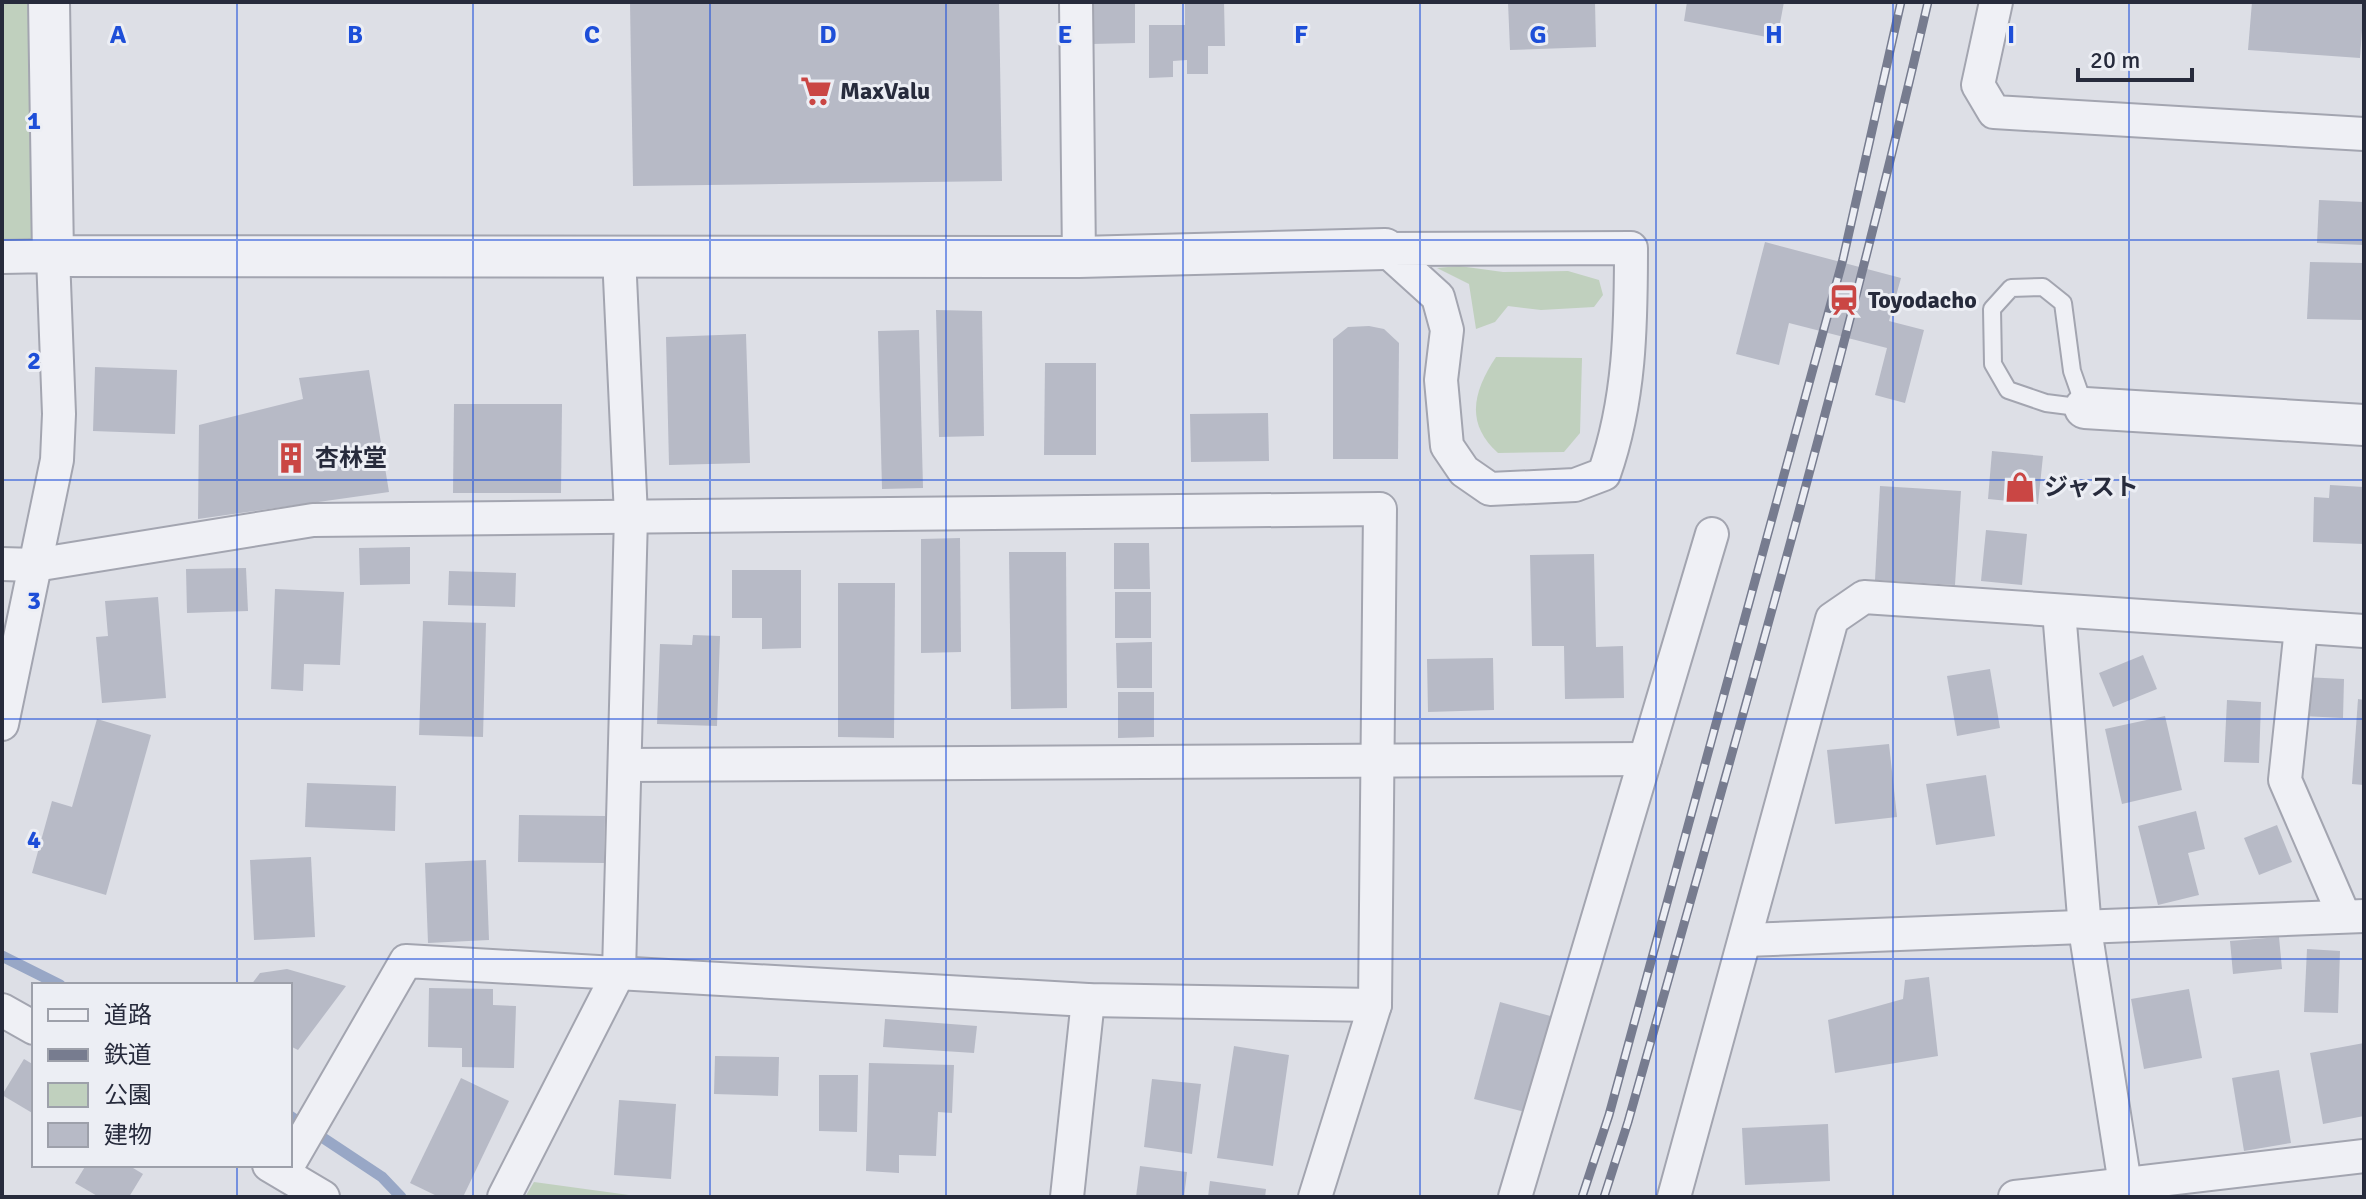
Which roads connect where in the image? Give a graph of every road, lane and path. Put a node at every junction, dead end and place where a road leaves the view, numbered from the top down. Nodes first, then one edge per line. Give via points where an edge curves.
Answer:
1 (49, 2) edge
2 (1076, 2) edge
3 (1996, 2) edge
4 (2364, 134) edge
5 (1385, 249) junction
6 (53, 256) junction
7 (619, 256) junction
8 (2, 257) edge
9 (1079, 257) junction
10 (2085, 408) junction
11 (2364, 425) edge
12 (631, 516) junction
13 (1712, 534) dead end
14 (2, 564) edge
15 (35, 565) junction
16 (2059, 611) junction
17 (2301, 628) junction
18 (2364, 631) edge
19 (2, 724) edge
20 (1377, 758) junction
21 (1645, 759) junction
22 (625, 765) junction
23 (2354, 916) edge
24 (2085, 929) junction
25 (1745, 940) junction
26 (619, 972) junction
27 (1088, 1000) junction
28 (1375, 1005) junction
29 (2, 1010) edge
30 (32, 1027) edge
31 (292, 1152) edge
32 (2364, 1156) edge
33 (280, 1172) edge
34 (2126, 1192) edge
35 (323, 1197) edge
36 (504, 1197) edge
37 (1067, 1197) edge
38 (1315, 1197) edge
39 (1515, 1197) edge
40 (1674, 1197) edge
41 (2015, 1197) edge

1 - 6 street
2 - 9 street
3 - 4 street via 1978,85 1994,112
5 - 5 street via 1631,248 1628,378 1604,474 1575,485 1490,489 1464,471 1447,446 1441,380 1447,330 1438,297
5 - 9 street
6 - 7 street
6 - 8 street
6 - 15 street via 57,460
7 - 9 street
7 - 12 street
10 - 10 lane via 2046,403 2008,390 1993,364 1992,309 2011,288 2043,287 2063,303 2072,371
10 - 11 street
12 - 15 street via 313,520
12 - 20 street via 1380,509
12 - 22 street
13 - 21 street
14 - 15 street
15 - 19 street
16 - 17 street
16 - 24 street
16 - 25 street via 1864,597 1832,619
17 - 18 street
17 - 23 street via 2285,780
20 - 21 street
20 - 22 street
20 - 28 street
21 - 39 street
22 - 26 street
23 - 24 street
24 - 25 street
24 - 34 street
25 - 40 street
26 - 27 street
26 - 31 street via 406,961
26 - 36 street
27 - 28 street
27 - 37 street
28 - 38 street
29 - 30 street
32 - 34 street
33 - 35 street
34 - 41 street

